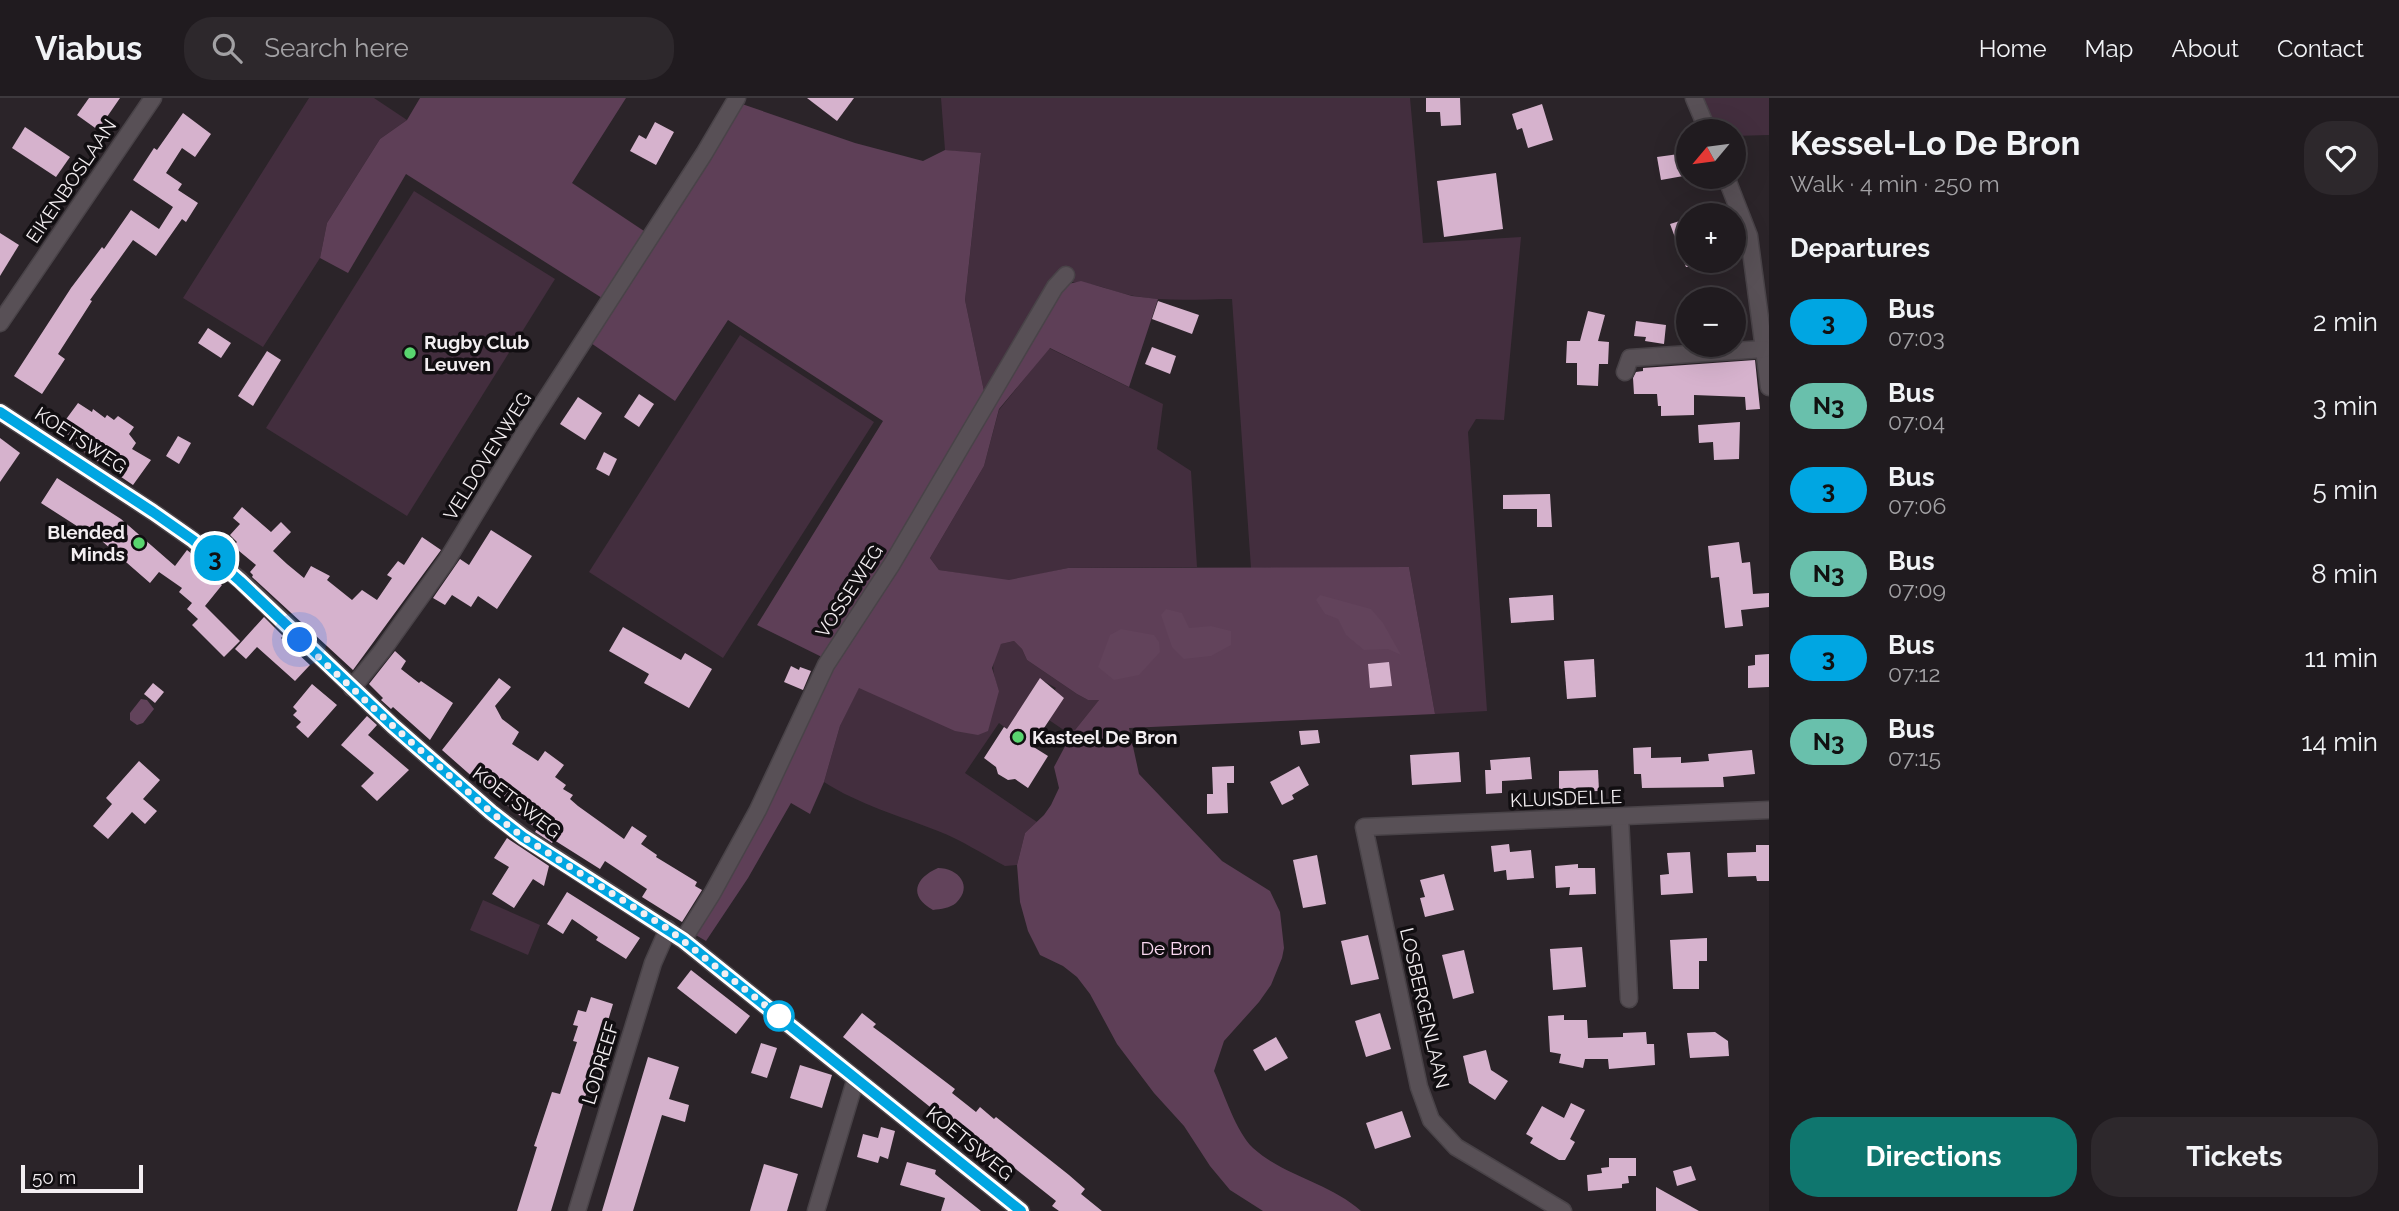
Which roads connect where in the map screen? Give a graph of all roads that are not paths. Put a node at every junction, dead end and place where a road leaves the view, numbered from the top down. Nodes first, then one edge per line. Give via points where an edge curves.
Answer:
1 (153, 98) edge
2 (737, 98) edge
3 (1694, 98) edge
4 (1704, 119) edge
5 (1731, 189) edge
6 (1066, 275) dead end
7 (0, 323) edge
8 (1763, 349) junction
9 (1625, 372) dead end
10 (1769, 387) edge
11 (0, 412) edge
12 (352, 688) junction
13 (1769, 810) edge
14 (1620, 817) junction
15 (1364, 827) joint
16 (668, 929) junction
17 (683, 940) junction
18 (1629, 999) dead end
19 (856, 1078) junction
20 (577, 1211) edge
21 (816, 1211) edge
22 (1021, 1211) edge
23 (1563, 1211) edge

1 - 7 street, EIKENBOSLAAN
2 - 12 street, VELDOVENWEG via 447,560
3 - 4 street
5 - 8 street via 1749,236
6 - 17 street, VOSSEWEG via 827,665 758,810
8 - 9 street via 1630,358
8 - 10 street
11 - 12 street, KOETSWEG via 193,540
12 - 16 street, KOETSWEG via 523,837
13 - 14 street, KLUISDELLE
14 - 15 street, KLUISDELLE
14 - 18 street
15 - 23 street, LOSBERGENLAAN via 1419,1087 1431,1120 1456,1147
16 - 17 street, KOETSWEG
16 - 20 street, LODREEF via 653,963
17 - 19 street, KOETSWEG
19 - 21 street
19 - 22 street, KOETSWEG

